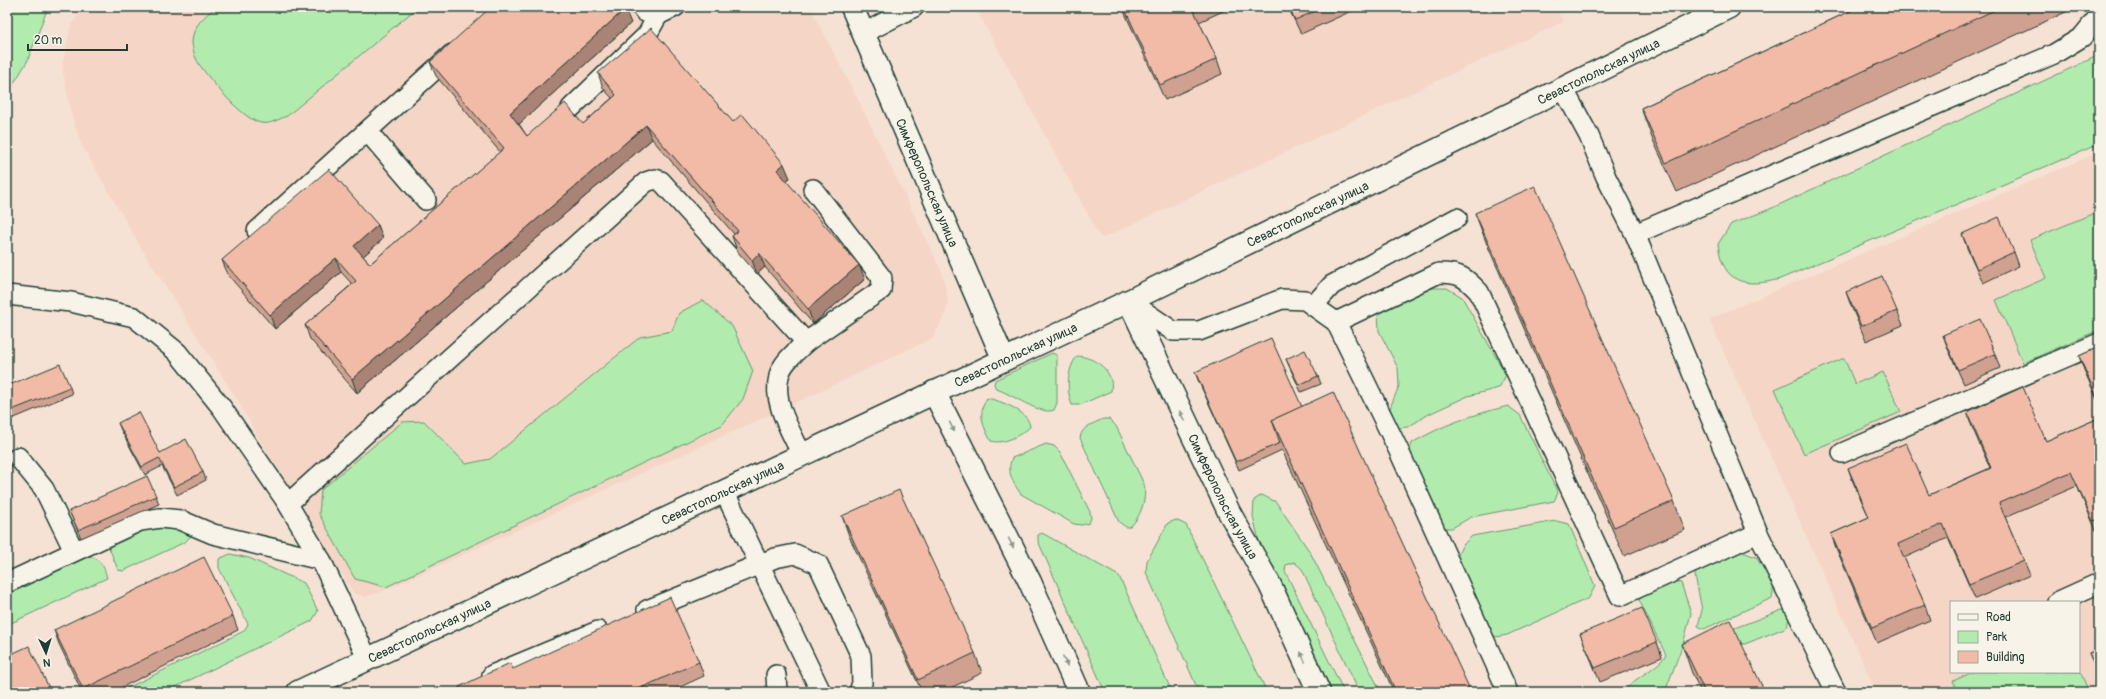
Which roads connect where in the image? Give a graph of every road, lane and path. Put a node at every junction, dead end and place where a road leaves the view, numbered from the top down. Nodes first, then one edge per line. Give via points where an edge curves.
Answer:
1 (675, 7) edge
2 (852, 7) edge
3 (914, 7) edge
4 (1729, 7) edge
5 (650, 11) edge
6 (2099, 16) edge
7 (864, 33) junction
8 (464, 44) edge
9 (1564, 88) junction
10 (571, 108) edge
11 (368, 132) junction
12 (813, 189) dead end
13 (426, 200) dead end
14 (1457, 218) dead end
15 (1635, 234) junction
16 (241, 245) edge
17 (7, 295) edge
18 (1129, 301) junction
19 (1313, 306) junction
20 (1336, 322) junction
21 (806, 342) junction
22 (2099, 343) edge
23 (1004, 358) junction
24 (934, 392) junction
25 (1842, 453) dead end
26 (802, 455) junction
27 (18, 457) dead end
28 (724, 491) junction
29 (286, 502) junction
30 (1758, 533) junction
31 (74, 551) junction
32 (321, 560) junction
33 (759, 565) junction
34 (7, 583) edge
35 (2099, 583) edge
36 (2059, 601) edge
37 (633, 616) edge
38 (611, 625) edge
39 (368, 660) junction
40 (492, 675) edge
41 (298, 692) edge
42 (821, 692) edge
43 (859, 692) edge
44 (1079, 692) edge
45 (1319, 692) edge
46 (1508, 692) edge
47 (1836, 692) edge

1 - 5 lane
2 - 7 main road, Симферопольская улица
3 - 7 lane
4 - 9 main road, Севастопольская улица
5 - 10 lane via 647,35
6 - 15 lane via 2082,37 2054,54
7 - 23 main road, Симферопольская улица
8 - 11 lane
9 - 15 lane
9 - 18 main road, Севастопольская улица
11 - 13 lane
11 - 16 lane
12 - 21 lane via 882,278 881,290
14 - 19 lane via 1332,285
15 - 30 lane
17 - 29 lane via 71,302 134,317 177,352 222,408
18 - 19 lane via 1173,331 1199,331 1282,299 1305,300
18 - 23 main road, Севастопольская улица
45 -> 18 main road, Симферопольская улица via 1270,584 1229,512
19 - 20 lane
20 - 30 lane via 1439,273 1454,273 1466,278 1479,292 1620,596
20 - 46 lane via 1398,449
21 - 26 lane via 789,359 779,375 777,394 781,410
21 - 29 lane via 661,181 655,179 646,182 293,499
22 - 25 lane
23 - 24 main road, Севастопольская улица
24 - 26 main road, Севастопольская улица
24 -> 44 main road via 1030,582
26 - 28 main road, Севастопольская улица
27 - 31 lane via 44,489
28 - 33 lane
28 - 39 main road, Севастопольская улица
29 - 32 lane
30 - 47 lane
31 - 32 lane via 140,521 160,518 180,520 213,534
31 - 34 lane
32 - 39 lane
33 - 37 lane
33 - 42 lane
33 - 43 lane via 775,558 795,554 818,564 861,656 862,683
35 - 36 lane
38 - 40 lane
39 - 41 main road, Севастопольская улица

